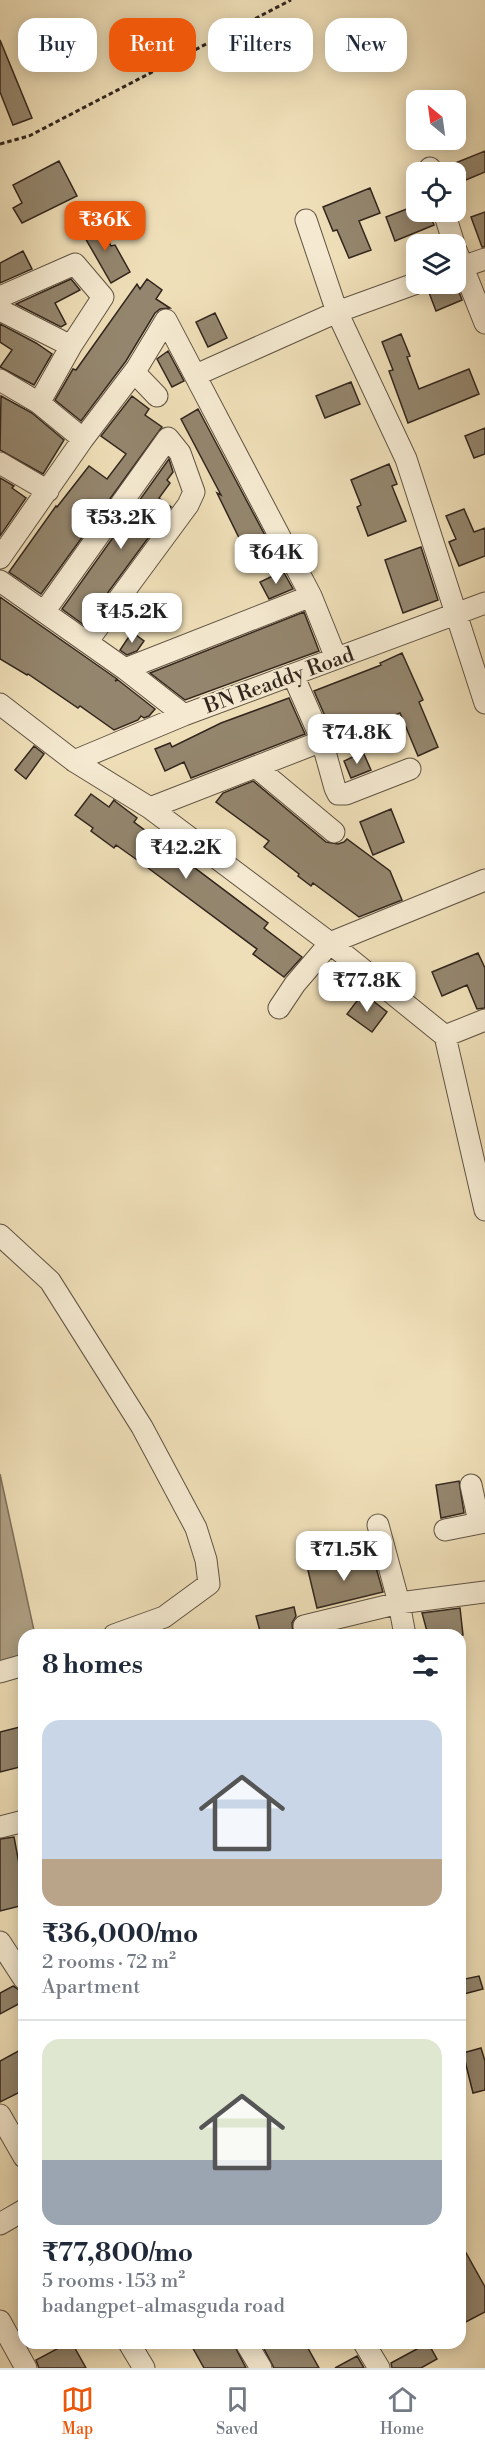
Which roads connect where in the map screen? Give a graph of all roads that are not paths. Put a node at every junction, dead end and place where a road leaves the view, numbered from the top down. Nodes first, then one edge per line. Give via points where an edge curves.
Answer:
1 (306, 220) dead end
2 (485, 259) edge
3 (466, 261) edge
4 (466, 280) edge
5 (406, 287) edge
6 (0, 297) edge
7 (0, 310) edge
8 (337, 312) junction
9 (485, 323) edge
10 (71, 346) junction
11 (135, 372) junction
12 (196, 375) junction
13 (0, 380) edge
14 (157, 396) dead end
15 (39, 403) junction
16 (83, 439) junction
17 (0, 463) edge
18 (48, 491) junction
19 (0, 558) edge
20 (0, 581) edge
21 (311, 596) junction
22 (485, 603) edge
23 (44, 612) junction
24 (455, 615) junction
25 (87, 642) junction
26 (336, 658) junction
27 (124, 669) junction
28 (293, 675) junction
29 (485, 703) edge
30 (0, 704) edge
31 (184, 714) junction
32 (322, 741) junction
33 (74, 761) junction
34 (256, 767) junction
35 (410, 769) dead end
36 (150, 808) junction
37 (334, 832) dead end
38 (485, 880) edge
39 (330, 943) junction
40 (279, 1008) dead end
41 (485, 1020) edge
42 (445, 1035) junction
43 (479, 1159) edge
44 (485, 1210) edge
45 (0, 1235) edge
46 (471, 1485) dead end
47 (482, 1522) edge
48 (378, 1525) dead end
49 (445, 1530) dead end
50 (485, 1593) edge
51 (399, 1603) junction
52 (131, 1629) edge
53 (305, 1629) edge
54 (404, 1629) edge
55 (18, 1667) edge
56 (0, 1672) edge
57 (18, 1822) edge
58 (0, 1827) edge
59 (0, 1942) edge
60 (18, 1970) edge
61 (0, 2115) edge
62 (18, 2146) edge
63 (18, 2214) edge
64 (0, 2224) edge
65 (0, 2321) edge
66 (133, 2349) edge
67 (250, 2349) edge
68 (368, 2349) edge
69 (26, 2368) edge
70 (144, 2368) edge
71 (261, 2368) edge
72 (379, 2368) edge

1 - 8 street
2 - 3 street
4 - 9 street
5 - 8 street
6 - 10 street via 75,264 103,297
7 - 10 street
8 - 12 street
8 - 24 street via 406,459
10 - 15 street
11 - 12 street via 166,320
11 - 14 street
11 - 16 street
12 - 21 street
13 - 15 street
15 - 16 street
16 - 18 street
17 - 18 street
18 - 19 street
20 - 23 street
21 - 26 street
21 - 27 street
22 - 24 street, BN Readdy Road
23 - 25 street
23 - 25 street via 168,438 180,453 194,492
24 - 26 street, BN Readdy Road
24 - 29 street
25 - 27 street
26 - 28 street, BN Readdy Road
27 - 31 street
28 - 31 street, BN Readdy Road
28 - 32 street
30 - 33 street
31 - 33 street, BN Readdy Road
32 - 34 street
32 - 35 street via 338,794
33 - 36 street
34 - 36 street
34 - 37 street
36 - 39 street
38 - 39 street
39 - 40 street
39 - 42 street
41 - 42 street
42 - 43 street
43 - 44 street
45 - 52 street via 50,1281 142,1427 196,1528 209,1584 164,1617
46 - 47 street
47 - 49 street
48 - 51 street
50 - 51 street
51 - 53 street via 304,1626
51 - 54 street
55 - 56 street
57 - 58 street
59 - 60 street
61 - 62 street
63 - 64 street
65 - 69 street
66 - 70 street
67 - 71 street
68 - 72 street

